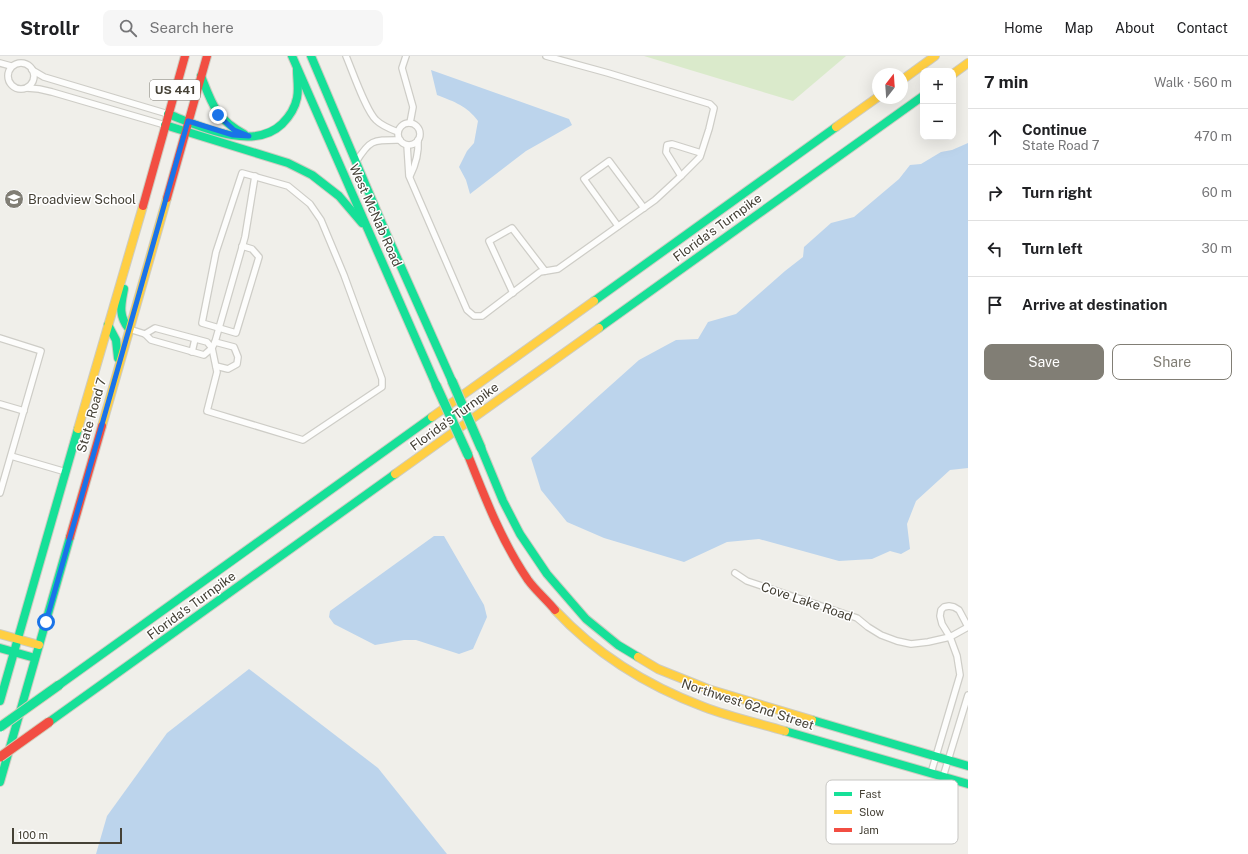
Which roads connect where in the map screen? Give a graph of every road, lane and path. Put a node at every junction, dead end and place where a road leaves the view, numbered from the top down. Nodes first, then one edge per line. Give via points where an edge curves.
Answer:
1 (25, 56) edge
2 (185, 56) edge
3 (207, 56) edge
4 (292, 56) edge
5 (311, 56) edge
6 (346, 56) edge
7 (406, 56) edge
8 (546, 56) edge
9 (935, 56) edge
10 (0, 63) edge
11 (23, 63) junction
12 (968, 63) edge
13 (11, 66) junction
14 (297, 67) junction
15 (32, 70) junction
16 (956, 72) edge
17 (0, 76) edge
18 (201, 76) junction
19 (908, 76) edge
20 (7, 78) junction
21 (27, 88) junction
22 (113, 97) junction
23 (920, 98) edge
24 (872, 101) edge
25 (106, 107) junction
26 (168, 114) junction
27 (188, 121) junction
28 (410, 123) junction
29 (165, 125) junction
30 (185, 132) junction
31 (398, 132) junction
32 (249, 136) junction
33 (400, 140) junction
34 (418, 140) junction
35 (407, 145) junction
36 (701, 153) junction
37 (356, 162) junction
38 (255, 176) junction
39 (409, 176) junction
40 (681, 176) junction
41 (644, 208) junction
42 (618, 226) junction
43 (369, 232) junction
44 (242, 246) junction
45 (127, 262) junction
46 (545, 271) junction
47 (512, 293) junction
48 (108, 325) junction
49 (218, 328) junction
50 (129, 329) junction
51 (145, 334) junction
52 (0, 338) edge
53 (195, 339) junction
54 (215, 342) junction
55 (212, 348) junction
56 (192, 352) junction
57 (216, 366) junction
58 (117, 371) junction
59 (0, 404) edge
60 (24, 411) junction
61 (481, 448) joint
62 (468, 455) joint
63 (11, 456) junction
64 (66, 472) junction
65 (0, 493) edge
66 (734, 573) dead end
67 (968, 627) edge
68 (0, 634) edge
69 (950, 637) junction
70 (18, 640) junction
71 (39, 645) junction
72 (0, 648) edge
73 (14, 652) junction
74 (35, 658) junction
75 (968, 695) edge
76 (0, 701) edge
77 (0, 727) edge
78 (936, 756) junction
79 (0, 757) edge
80 (948, 760) junction
81 (968, 766) edge
82 (931, 773) junction
83 (943, 777) junction
84 (954, 780) edge
85 (958, 781) edge
86 (0, 782) edge
87 (968, 784) edge

1 - 11 street
2 - 26 main road, State Road 7 / US 441
3 - 18 main road, State Road 7 / US 441
4 - 14 main road, West McNab Road
5 - 37 main road, West McNab Road
6 - 31 street via 368,110 375,120
7 - 28 street via 402,68 413,106
8 - 36 street via 710,104 714,108
9 - 19 main road
10 - 13 street
11 - 13 street
11 - 15 street
12 - 16 main road
13 - 20 street
14 - 32 main road via 297,98 285,122 262,136
14 - 43 main road, West McNab Road
15 - 21 street via 34,78
15 - 22 street via 44,77
17 - 20 street
18 - 27 main road, State Road 7 / US 441
18 - 32 main road via 218,115 234,130
20 - 21 street via 12,86
21 - 25 street
22 - 25 street
22 - 26 street
23 - 79 main road, Florida's Turnpike, bridge
24 - 77 main road, Florida's Turnpike, bridge
25 - 29 street
26 - 27 main road
26 - 29 main road, State Road 7 / US 441
27 - 30 main road, State Road 7 / US 441
27 - 32 main road via 233,135
28 - 31 street via 401,126
28 - 34 street via 418,130
29 - 30 main road
29 - 45 main road, State Road 7 / US 441
30 - 43 main road via 288,163 312,175 339,196
30 - 50 main road, State Road 7 / US 441
31 - 33 street
33 - 35 street
33 - 37 street, West McNab Road via 371,142
34 - 35 street
34 - 39 street via 416,163
35 - 39 street
36 - 40 street
36 - 40 street via 672,144 667,145 666,152
37 - 61 main road, West McNab Road, bridge
38 - 44 street
38 - 49 street via 242,173 216,252 202,323
38 - 57 street via 288,186 310,204 321,220 382,379 382,387 303,440 207,411 216,378
39 - 47 street via 467,310 474,316 482,316
40 - 41 street
41 - 42 street
41 - 42 street via 609,161 590,174 584,179
42 - 46 street via 558,268
43 - 62 main road, West McNab Road, bridge
44 - 49 street
44 - 49 street via 252,249 259,257 236,333
45 - 48 main road, State Road 7 / US 441
45 - 50 main road via 120,312 123,322
46 - 47 street
46 - 47 street via 512,228 489,241
48 - 58 main road via 118,344
48 - 64 main road, State Road 7 / US 441
49 - 54 street
50 - 51 street
50 - 58 main road, State Road 7 / US 441
51 - 53 street via 155,328
51 - 56 street via 151,340
52 - 60 street via 42,351
53 - 55 street via 207,342
53 - 56 street
54 - 55 street
54 - 57 street via 234,347 238,357 236,364 228,368
55 - 56 street via 204,355
55 - 57 street
58 - 71 main road, State Road 7 / US 441
59 - 60 street
60 - 63 street
61 - 78 main road, Northwest 62nd Street via 520,534 547,574 586,619 618,645 658,669 708,689
62 - 82 main road, Northwest 62nd Street via 502,535 529,581 568,624 608,658 653,685 704,706
63 - 64 street
63 - 65 street
64 - 70 main road, State Road 7 / US 441
66 - 69 street, Cove Lake Road via 747,581 856,618 881,635 897,641 911,644
67 - 69 street, Cove Lake Road
67 - 69 street via 959,610 944,607 940,616
68 - 70 main road
69 - 78 street via 960,675
70 - 71 main road
70 - 73 main road, State Road 7 / US 441
71 - 74 main road, State Road 7 / US 441
72 - 73 main road
73 - 74 main road
73 - 76 main road, State Road 7 / US 441
74 - 86 main road, State Road 7 / US 441
75 - 80 street
78 - 80 main road, Northwest 62nd Street
78 - 82 street
80 - 81 main road, Northwest 62nd Street
80 - 83 street
82 - 83 main road, Northwest 62nd Street
83 - 84 main road, Northwest 62nd Street
85 - 87 main road, Northwest 62nd Street

